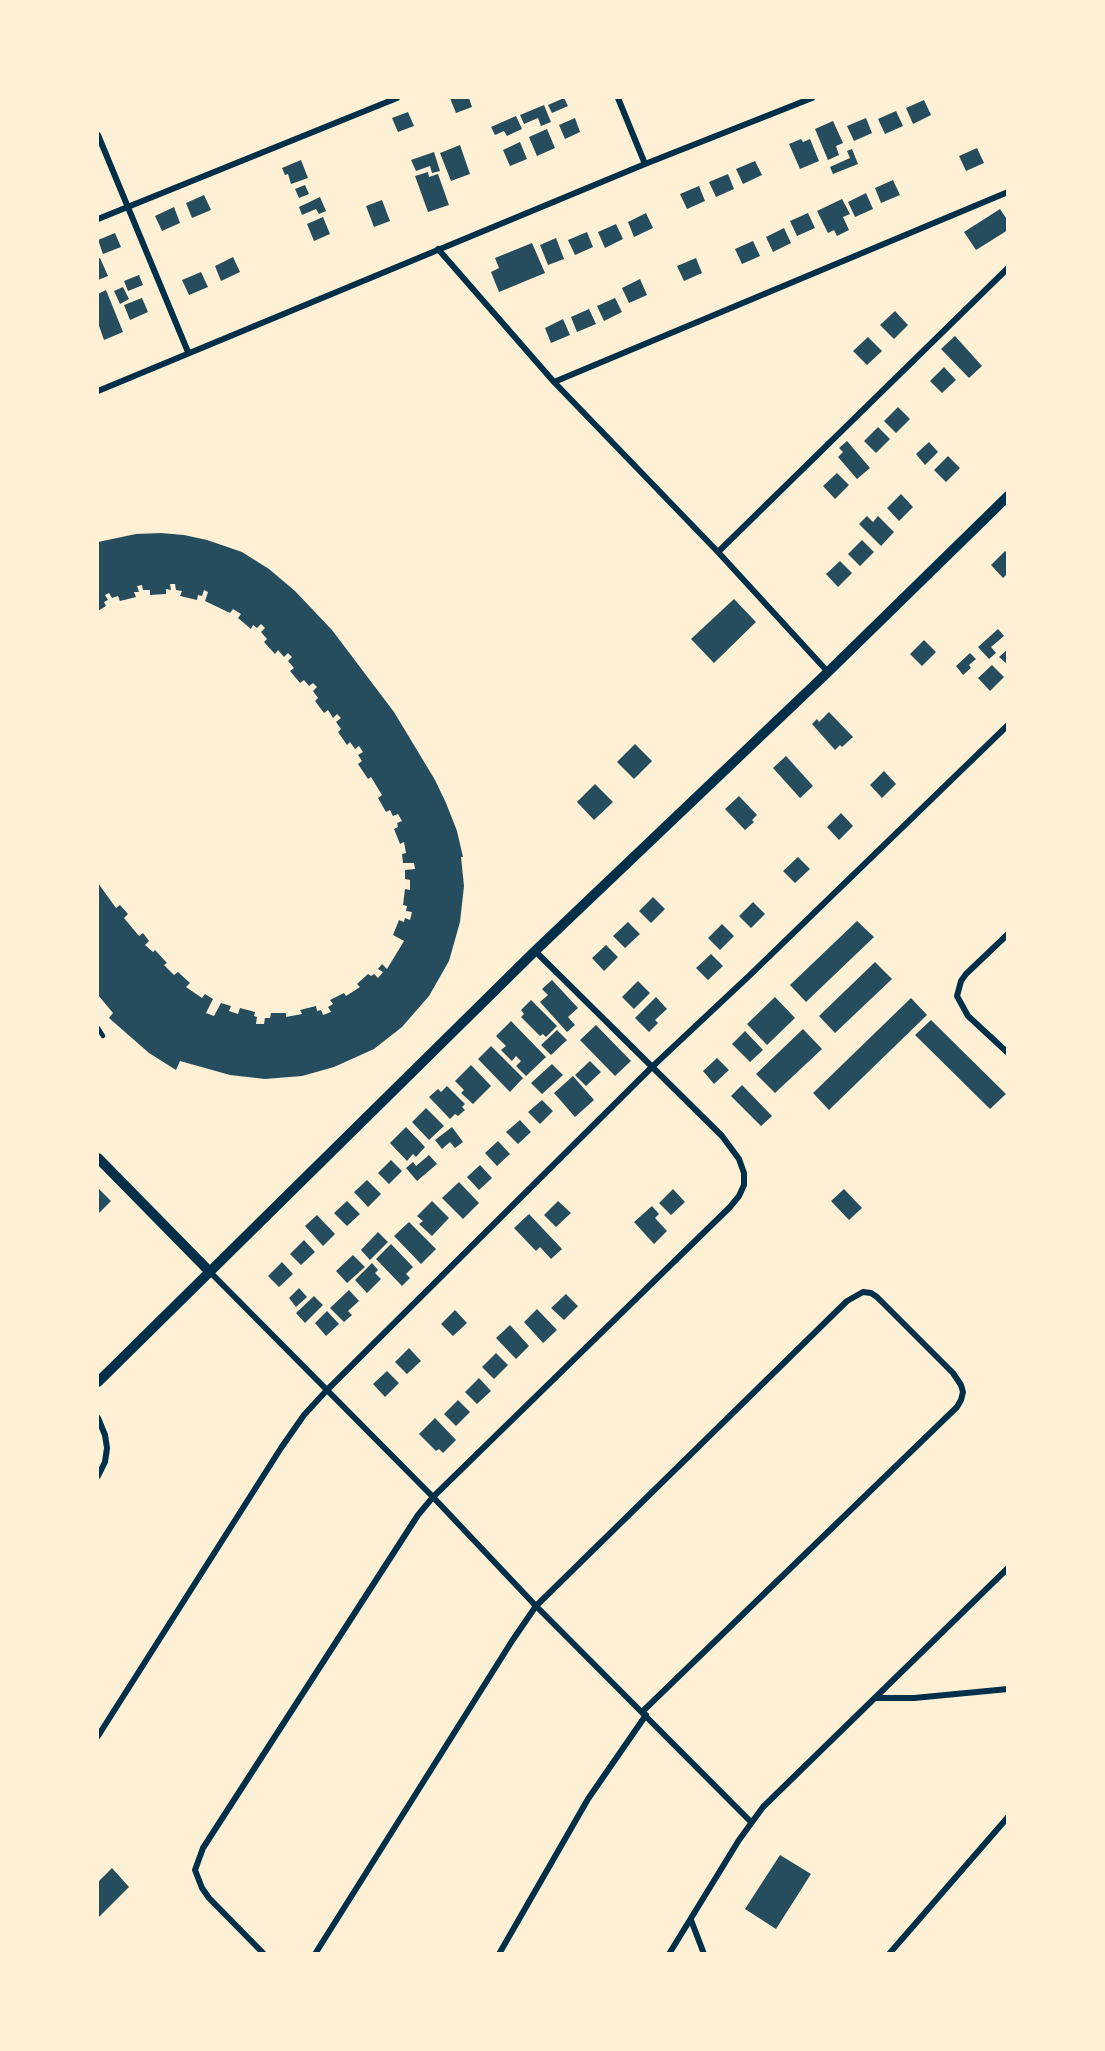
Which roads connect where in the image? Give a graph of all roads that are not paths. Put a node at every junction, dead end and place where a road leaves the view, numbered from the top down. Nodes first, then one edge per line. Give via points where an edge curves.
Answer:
1 (397, 98) edge
2 (618, 98) edge
3 (812, 98) edge
4 (98, 135) edge
5 (645, 164) junction
6 (1008, 192) edge
7 (127, 206) junction
8 (98, 219) edge
9 (438, 249) junction
10 (1008, 268) edge
11 (188, 352) junction
12 (554, 382) junction
13 (98, 392) edge
14 (1008, 496) edge
15 (718, 552) junction
16 (828, 672) junction
17 (1008, 725) edge
18 (1008, 934) edge
19 (535, 951) junction
20 (98, 1028) edge
21 (103, 1036) dead end
22 (1005, 1050) edge
23 (653, 1066) junction
24 (99, 1162) edge
25 (210, 1272) junction
26 (98, 1382) edge
27 (327, 1390) junction
28 (98, 1418) edge
29 (98, 1476) edge
30 (433, 1497) junction
31 (1008, 1568) edge
32 (536, 1606) junction
33 (1008, 1689) edge
34 (876, 1698) junction
35 (644, 1713) junction
36 (98, 1736) edge
37 (1008, 1817) edge
38 (751, 1822) junction
39 (691, 1920) junction
40 (264, 1953) edge
41 (315, 1953) edge
42 (499, 1953) edge
43 (669, 1953) edge
44 (704, 1953) edge
45 (888, 1953) edge

1 - 7 street
2 - 5 street
3 - 5 street
4 - 7 street
5 - 9 street
6 - 12 street
7 - 8 street
7 - 11 street
9 - 11 street
9 - 12 street
10 - 15 street
11 - 13 street
12 - 15 street
14 - 16 street
15 - 16 street
16 - 19 street
17 - 23 street
18 - 22 street via 966,974 957,996 968,1016
19 - 23 street
19 - 25 street
20 - 21 lane
23 - 27 street
23 - 30 street via 733,1149 744,1173 739,1196
24 - 25 street
25 - 26 street
25 - 27 street
27 - 30 street
27 - 36 street via 281,1448
28 - 29 street via 107,1448
30 - 32 street
30 - 40 street via 404,1535 197,1860 195,1870 209,1898
31 - 34 street
32 - 35 street
32 - 35 street via 839,1309 863,1292 877,1297 962,1385 957,1407
32 - 41 street
33 - 34 street
34 - 38 street via 776,1792
35 - 38 street
35 - 42 street via 588,1799
37 - 45 street
38 - 39 street
39 - 43 street
39 - 44 street

